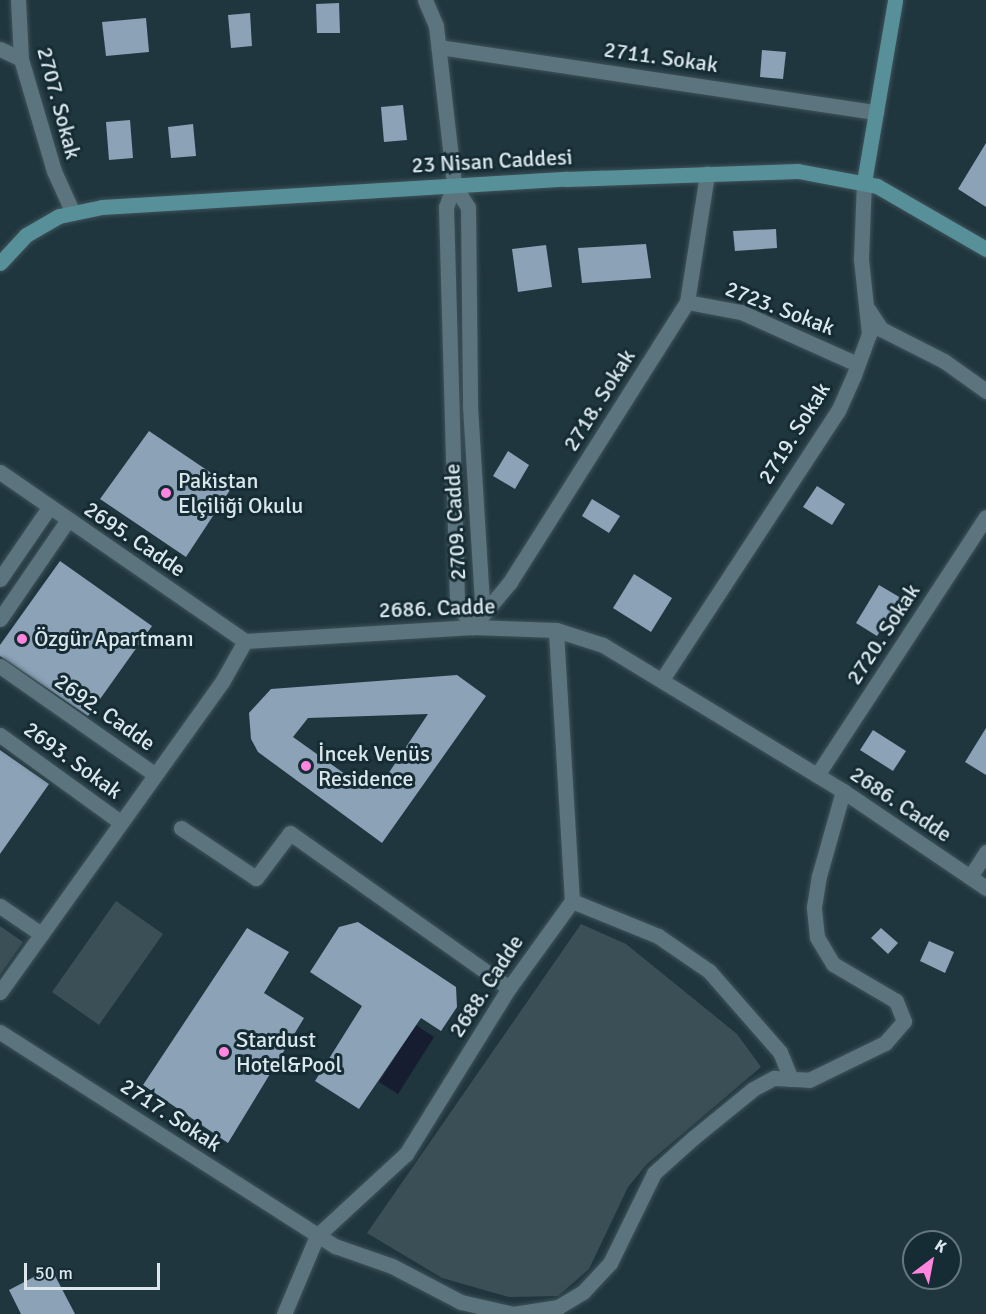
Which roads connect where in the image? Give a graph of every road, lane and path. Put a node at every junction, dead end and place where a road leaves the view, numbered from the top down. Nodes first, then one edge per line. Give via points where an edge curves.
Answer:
1 (18, 0) edge
2 (425, 0) edge
3 (895, 0) edge
4 (439, 47) junction
5 (0, 49) edge
6 (21, 59) junction
7 (876, 112) junction
8 (707, 174) junction
9 (864, 182) junction
10 (454, 185) junction
11 (73, 213) junction
12 (986, 249) edge
13 (0, 263) edge
14 (687, 302) junction
15 (868, 309) junction
16 (855, 363) junction
17 (986, 391) edge
18 (0, 472) edge
19 (50, 506) junction
20 (986, 517) edge
21 (67, 521) junction
22 (0, 579) edge
23 (0, 619) edge
24 (473, 627) junction
25 (556, 630) junction
26 (245, 641) junction
27 (0, 666) edge
28 (663, 678) junction
29 (0, 735) edge
30 (154, 774) junction
31 (817, 775) junction
32 (843, 791) junction
33 (119, 821) junction
34 (181, 828) dead end
35 (986, 852) edge
36 (970, 877) junction
37 (986, 888) edge
38 (572, 901) junction
39 (0, 906) edge
40 (41, 934) junction
41 (509, 988) junction
42 (0, 992) edge
43 (0, 1032) edge
44 (791, 1079) junction
45 (317, 1236) junction
46 (284, 1314) edge

1 - 6 street, 2707. Sokak
2 - 4 street, 2709. Cadde
3 - 7 main road
4 - 7 street, 2711. Sokak
4 - 10 street, 2709. Cadde
5 - 6 street
6 - 11 street, 2707. Sokak via 54,171
7 - 9 main road
8 - 9 main road, 23 Nisan Caddesi via 798,171
8 - 10 main road, 23 Nisan Caddesi
8 - 14 street, 2718. Sokak
9 - 12 main road, 23 Nisan Caddesi via 906,200
9 - 15 street, 2719. Sokak via 861,259
10 - 11 main road, 23 Nisan Caddesi via 151,203
10 - 24 street, 2709. Cadde via 468,207 470,406 482,602
10 - 24 street, 2709. Cadde via 446,207 457,603
11 - 13 main road, 23 Nisan Caddesi via 26,236
14 - 16 street, 2723. Sokak via 741,312
14 - 24 street, 2718. Sokak via 510,582
15 - 16 street, 2719. Sokak via 869,334
15 - 17 street via 881,328 916,345
16 - 28 street, 2719. Sokak via 838,411
18 - 19 street, 2695. Cadde
19 - 21 street, 2695. Cadde
19 - 22 street
20 - 31 street, 2720. Sokak
21 - 23 street
21 - 26 street, 2695. Cadde
24 - 25 street, 2686. Cadde
24 - 26 street, 2686. Cadde
25 - 28 street, 2686. Cadde via 603,645
25 - 38 street
26 - 30 street
27 - 30 street, 2692. Cadde
28 - 31 street, 2686. Cadde
29 - 33 street, 2693. Sokak
30 - 33 street
31 - 32 street, 2686. Cadde
32 - 36 street, 2686. Cadde
32 - 44 street, 2717. Sokak via 813,907 817,937 833,964 896,1001 904,1021 885,1043 809,1080
33 - 40 street
34 - 41 street via 256,878 290,832
35 - 36 street
36 - 37 street, 2686. Cadde
38 - 41 street, 2688. Cadde
38 - 44 street via 658,936 709,971 780,1052
39 - 40 street
40 - 42 street
41 - 45 street, 2688. Cadde via 406,1154
43 - 45 street, 2717. Sokak
44 - 45 street, 2717. Sokak via 774,1078 753,1089 654,1173 610,1263 583,1292 558,1307 513,1314 461,1302 392,1266
45 - 46 street, 2688. Cadde

